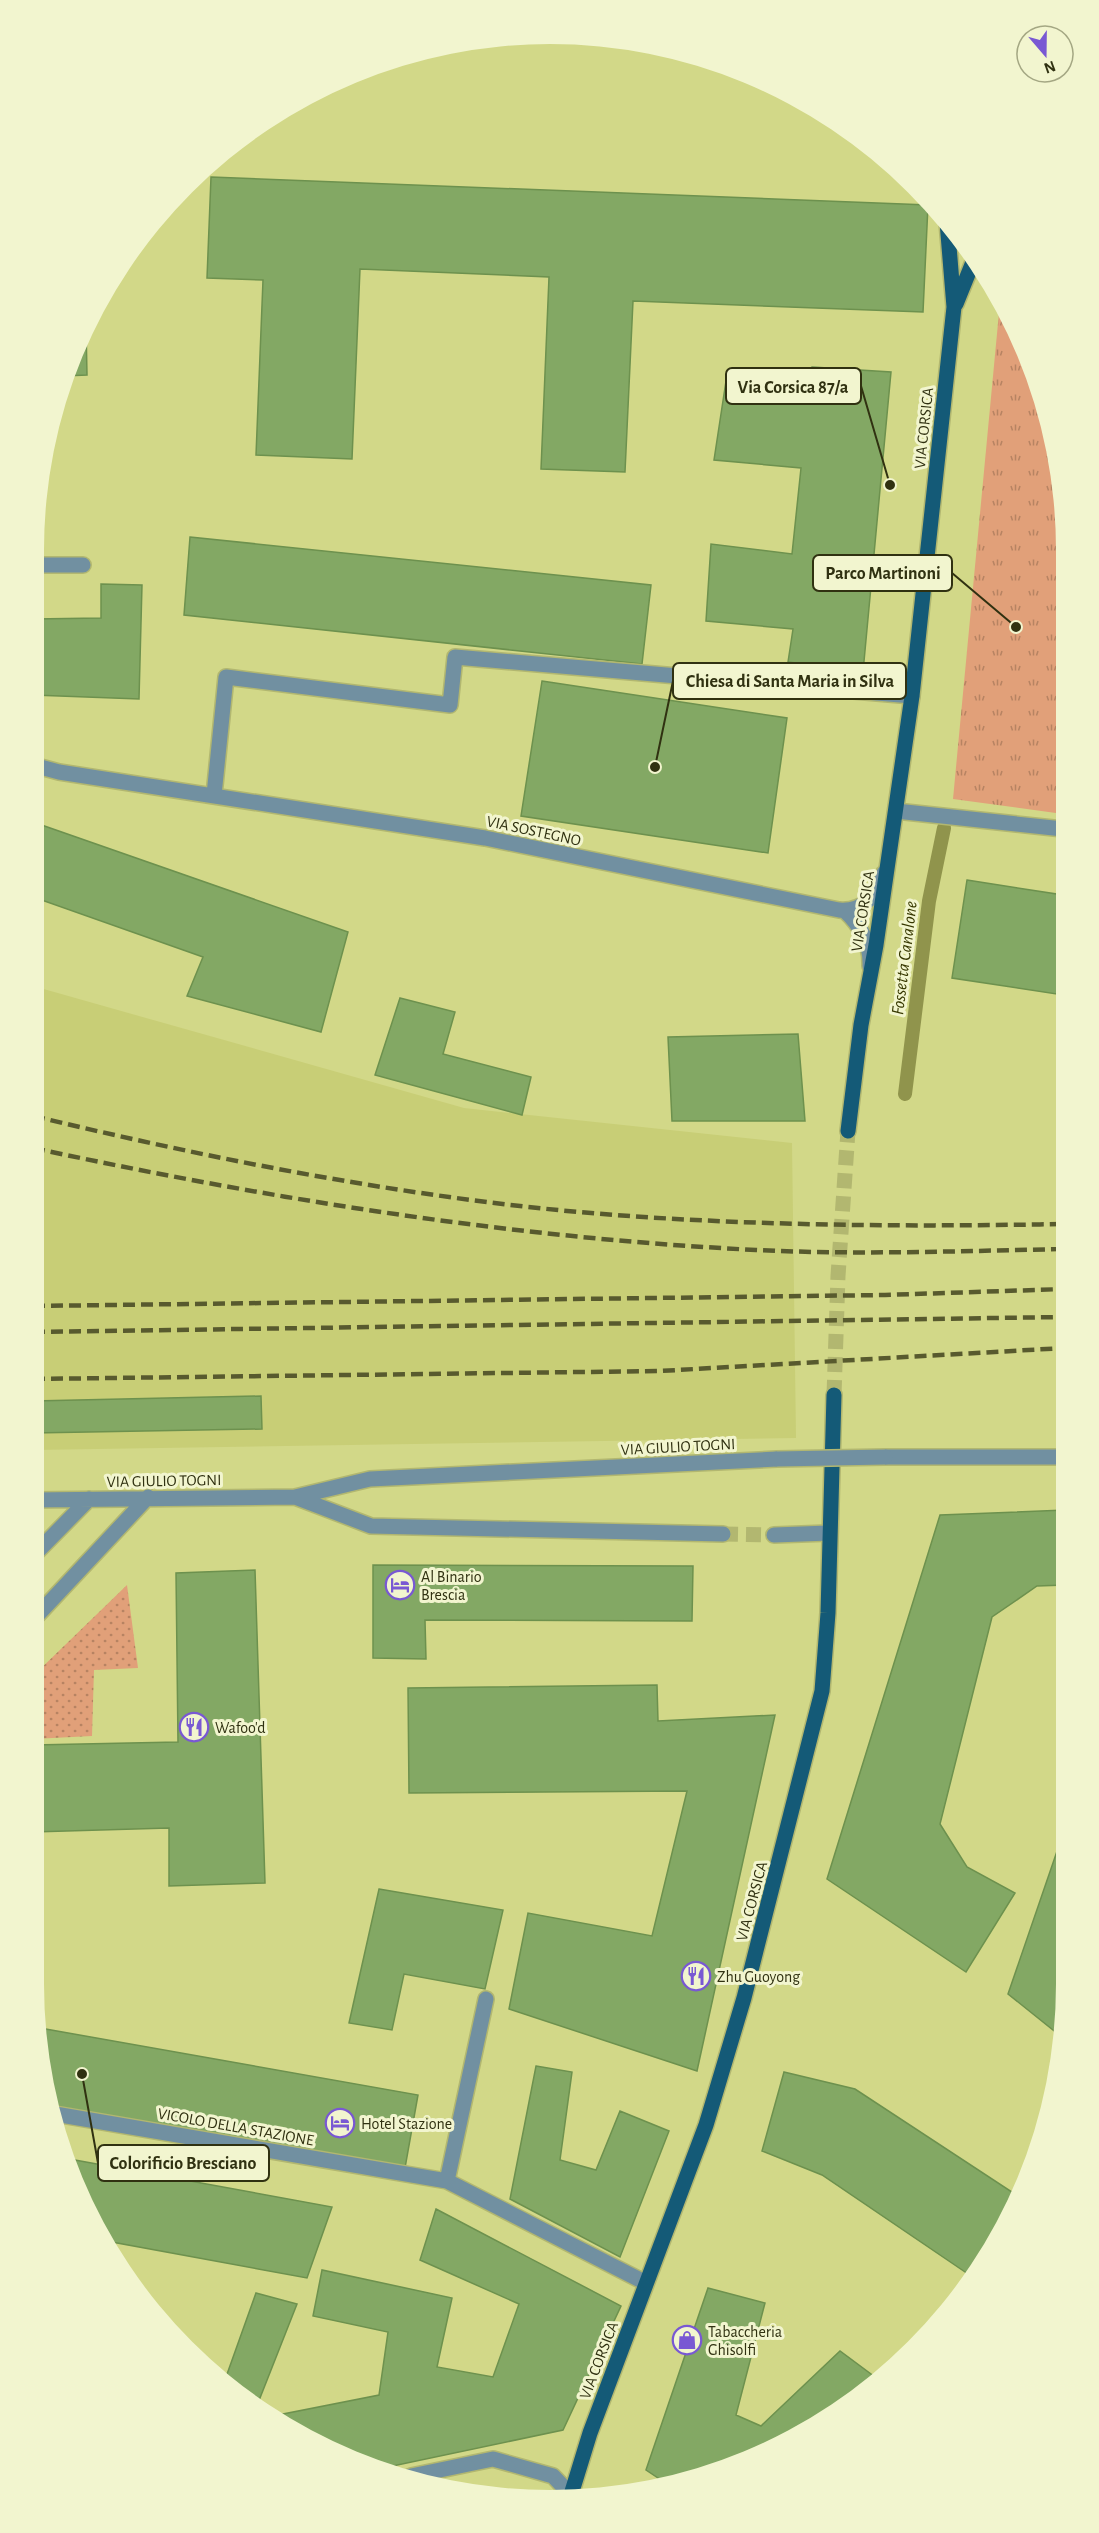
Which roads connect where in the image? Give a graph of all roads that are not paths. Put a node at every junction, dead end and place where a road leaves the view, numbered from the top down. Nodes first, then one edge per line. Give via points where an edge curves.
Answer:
1 (948, 238) edge
2 (971, 269) edge
3 (954, 307) junction
4 (44, 565) edge
5 (83, 565) dead end
6 (912, 696) junction
7 (44, 768) edge
8 (214, 795) junction
9 (896, 811) junction
10 (1056, 827) edge
11 (891, 850) junction
12 (845, 911) junction
13 (869, 983) junction
14 (848, 1131) tunnel mouth
15 (834, 1395) tunnel mouth
16 (1056, 1457) edge
17 (148, 1497) junction
18 (295, 1497) junction
19 (89, 1499) junction
20 (44, 1500) edge
21 (830, 1533) junction
22 (723, 1534) tunnel mouth
23 (774, 1535) tunnel mouth
24 (44, 1545) edge
25 (44, 1608) edge
26 (486, 1999) dead end
27 (61, 2115) edge
28 (447, 2181) junction
29 (646, 2283) junction
30 (424, 2473) edge
31 (564, 2489) edge
32 (574, 2489) edge

1 - 3 main road, VIA CORSICA
2 - 3 main road, VIA CORSICA
3 - 6 main road, VIA CORSICA
4 - 5 street
6 - 8 street via 455,657 450,705 226,677
6 - 9 main road, VIA CORSICA
7 - 8 street, VIA SOSTEGNO
8 - 12 street, VIA SOSTEGNO via 485,838
9 - 10 street
9 - 11 main road, VIA CORSICA
11 - 12 street via 874,895
11 - 13 main road, VIA CORSICA
12 - 13 street via 868,943
13 - 14 main road, VIA CORSICA
15 - 21 main road, VIA CORSICA
16 - 18 street, VIA GIULIO TOGNI, bridge via 777,1459 370,1479
17 - 18 street, VIA GIULIO TOGNI
17 - 19 street, VIA GIULIO TOGNI
17 - 25 street
18 - 22 street, VIA GIULIO TOGNI via 371,1526
19 - 20 street, VIA GIULIO TOGNI
19 - 24 street
21 - 23 street
21 - 29 main road, VIA CORSICA via 822,1691 788,1832 706,2125
26 - 28 street
27 - 28 street, VICOLO DELLA STAZIONE
28 - 29 street, VICOLO DELLA STAZIONE
29 - 32 main road, VIA CORSICA
30 - 31 street via 493,2459 553,2476

